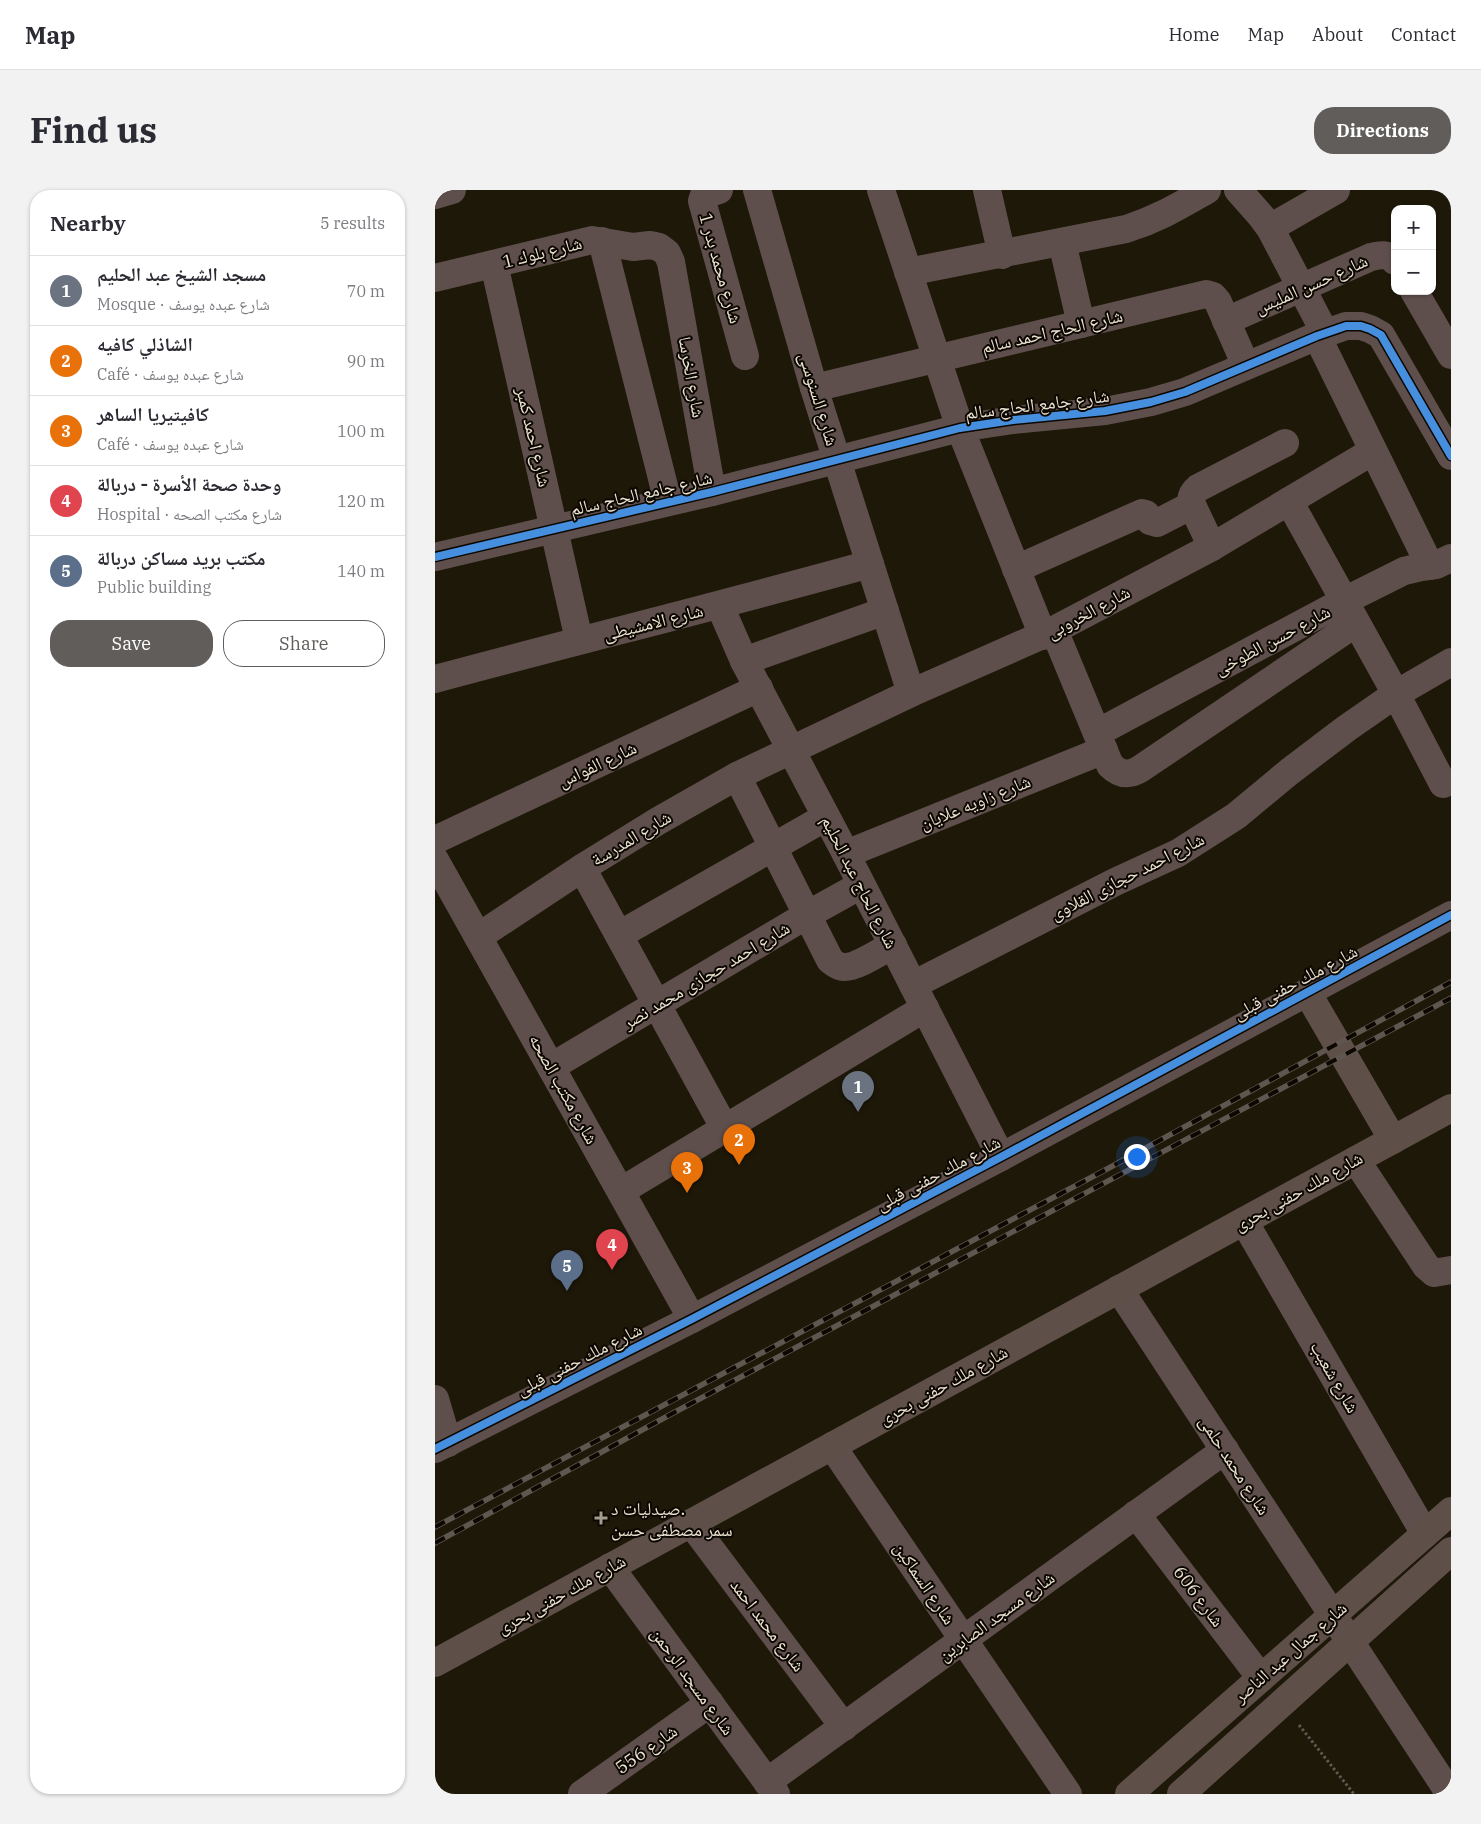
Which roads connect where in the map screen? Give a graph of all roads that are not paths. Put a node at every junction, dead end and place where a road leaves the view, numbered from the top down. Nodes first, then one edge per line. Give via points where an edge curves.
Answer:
1 (452, 190) edge
2 (719, 190) edge
3 (757, 190) edge
4 (881, 190) edge
5 (987, 190) edge
6 (1207, 190) edge
7 (1238, 190) edge
8 (1336, 190) edge
9 (435, 195) edge
10 (1270, 228) junction
11 (602, 241) junction
12 (1062, 242) junction
13 (1002, 254) junction
14 (1391, 258) edge
15 (671, 262) joint
16 (494, 264) junction
17 (908, 272) junction
18 (435, 278) edge
19 (1301, 289) junction
20 (1416, 295) edge
21 (1227, 321) junction
22 (1081, 324) junction
23 (1321, 334) junction
24 (1451, 355) edge
25 (745, 356) dead end
26 (937, 358) junction
27 (1247, 366) junction
28 (814, 388) junction
29 (960, 428) junction
30 (1285, 443) dead end
31 (1373, 450) junction
32 (1451, 456) edge
33 (838, 461) junction
34 (712, 492) junction
35 (1289, 501) junction
36 (668, 502) junction
37 (1191, 505) junction
38 (554, 529) junction
39 (1212, 547) junction
40 (435, 557) edge
41 (1440, 562) edge
42 (870, 564) junction
43 (1016, 569) junction
44 (719, 606) junction
45 (885, 611) junction
46 (1350, 612) junction
47 (1049, 633) junction
48 (579, 640) junction
49 (744, 661) junction
50 (1451, 662) edge
51 (435, 679) edge
52 (759, 688) junction
53 (911, 694) junction
54 (1396, 694) junction
55 (1101, 741) junction
56 (791, 750) junction
57 (737, 776) junction
58 (1443, 784) dead end
59 (826, 817) junction
60 (435, 840) edge
61 (772, 847) junction
62 (846, 854) junction
63 (435, 860) edge
64 (582, 868) junction
65 (861, 884) junction
66 (807, 915) junction
67 (1451, 915) edge
68 (619, 935) junction
69 (478, 937) junction
70 (893, 945) junction
71 (1307, 992) junction
72 (919, 996) junction
73 (657, 1005) junction
74 (551, 1067) junction
75 (1451, 1108) edge
76 (725, 1129) junction
77 (1393, 1140) junction
78 (1001, 1157) junction
79 (1356, 1160) junction
80 (621, 1192) junction
81 (1244, 1221) junction
82 (1451, 1270) edge
83 (1119, 1289) junction
84 (692, 1319) junction
85 (435, 1400) edge
86 (441, 1446) edge
87 (832, 1446) junction
88 (1225, 1450) junction
89 (1451, 1511) edge
90 (1137, 1514) junction
91 (691, 1523) junction
92 (1425, 1534) junction
93 (1451, 1551) edge
94 (610, 1567) junction
95 (1333, 1615) junction
96 (964, 1640) junction
97 (1350, 1641) junction
98 (435, 1663) edge
99 (1261, 1678) junction
100 (710, 1703) junction
101 (844, 1727) junction
102 (1443, 1766) edge
103 (772, 1788) edge
104 (582, 1794) edge
105 (1068, 1794) edge
106 (1129, 1794) edge
107 (1181, 1794) edge
108 (1450, 1794) edge

1 - 9 street
2 - 25 street, شارع محمد بدر 1 via 704,195 702,201
3 - 28 street, شارع السنوسى
4 - 17 street
5 - 13 street
6 - 12 street via 1150,221
7 - 10 street
8 - 10 street
10 - 19 street
11 - 15 street, شارع بلوك 1 via 620,246 659,247
11 - 16 street, شارع بلوك 1 via 583,242
11 - 36 street
12 - 13 street
12 - 22 street
13 - 17 street
14 - 19 street, شارع حسن المليس via 1382,254 1371,257
15 - 34 street, شارع الخرسا
16 - 18 street, شارع بلوك 1
16 - 38 street, شارع احمد كمبر
17 - 26 street
19 - 21 street, شارع حسن المليس
19 - 23 street
20 - 24 street
21 - 22 street, شارع الحاج احمد سالم via 1218,302 1206,294
21 - 27 street, شارع الحاج احمد سالم
22 - 26 street, شارع الحاج احمد سالم
23 - 27 street, شارع جامع الحاج سالم
23 - 31 street
23 - 32 street, شارع جامع الحاج سالم via 1346,326 1361,326 1381,336
26 - 28 street, شارع الحاج احمد سالم
26 - 29 street
27 - 29 street, شارع جامع الحاج سالم via 1185,392 1151,402 1105,411
28 - 33 street, شارع السنوسى
29 - 33 street, شارع جامع الحاج سالم
29 - 43 street
30 - 37 street via 1198,488 1193,492
31 - 35 street, شارع الخروبى
31 - 41 street
33 - 34 street, شارع جامع الحاج سالم
33 - 42 street, شارع السنوسى
34 - 36 street, شارع جامع الحاج سالم
35 - 39 street, شارع الخروبى
35 - 46 street
36 - 38 street, شارع جامع الحاج سالم
37 - 39 street
37 - 43 street via 1157,522 1150,521 1142,513
38 - 40 street, شارع جامع الحاج سالم
38 - 48 street, شارع احمد كمبر
39 - 47 street, شارع الخروبى
41 - 46 street, شارع حسن الطوخى via 1404,572
42 - 44 street, شارع الامشيطى
42 - 45 street, شارع السنوسى
43 - 47 street
44 - 48 street, شارع الامشيطى
44 - 49 street, شارع الحاج عبد الحليم
45 - 49 street
45 - 53 street, شارع السنوسى
46 - 54 street
46 - 55 street, شارع حسن الطوخى
46 - 55 street via 1133,773 1116,771 1110,765
47 - 53 street, شارع الخروبى
47 - 55 street
48 - 51 street, شارع الامشيطى
49 - 52 street, شارع الحاج عبد الحليم
50 - 54 street, شارع احمد حجازى القلاوى
52 - 56 street, شارع الحاج عبد الحليم
52 - 60 street, شارع الفواس
53 - 56 street, شارع الخروبى
54 - 58 street
54 - 72 street, شارع احمد حجازى القلاوى via 1304,761 1236,816 1178,853 1115,882
55 - 62 street, شارع زاويه علايان
56 - 57 street, شارع المدرسة
56 - 59 street, شارع الحاج عبد الحليم
57 - 61 street
57 - 64 street, شارع المدرسة
59 - 61 street
59 - 62 street, شارع الحاج عبد الحليم
61 - 66 street
61 - 68 street
62 - 65 street, شارع الحاج عبد الحليم
63 - 69 street, شارع مكتب الصحه
64 - 68 street
64 - 69 street, شارع المدرسة
65 - 66 street, شارع احمد حجازى محمد نصر
65 - 70 street, شارع الحاج عبد الحليم
66 - 70 street via 829,960 836,965 853,966
66 - 73 street, شارع احمد حجازى محمد نصر
67 - 71 street, شارع ملك حفنى قبلى
68 - 73 street
69 - 74 street, شارع مكتب الصحه
70 - 72 street, شارع الحاج عبد الحليم
71 - 77 main road
71 - 78 street, شارع ملك حفنى قبلى
72 - 76 street, شارع احمد حجازى القلاوى
72 - 78 street, شارع الحاج عبد الحليم
73 - 74 street, شارع احمد حجازى محمد نصر
73 - 76 street
74 - 80 street, شارع مكتب الصحه
75 - 77 main road, شارع ملك حفنى بحرى
76 - 80 street, شارع احمد حجازى القلاوى
77 - 79 main road, شارع ملك حفنى بحرى
78 - 84 street, شارع ملك حفنى قبلى
79 - 81 main road, شارع ملك حفنى بحرى
79 - 82 street via 1426,1266 1434,1273
80 - 84 street, شارع مكتب الصحه
81 - 83 main road, شارع ملك حفنى بحرى
81 - 92 street, شارع شعيب
83 - 87 main road, شارع ملك حفنى بحرى
83 - 88 street, شارع محمد حلمى
84 - 86 street, شارع ملك حفنى قبلى
85 - 86 street
87 - 91 main road, شارع ملك حفنى بحرى
87 - 96 street, شارع السماكين
88 - 90 street, شارع مسجد الصابرين
88 - 95 street, شارع محمد حلمى
89 - 92 main road, شارع جمال عبد الناصر
90 - 96 street, شارع مسجد الصابرين
90 - 99 street, شارع 606
91 - 94 main road, شارع ملك حفنى بحرى
91 - 101 street, شارع محمد احمد
92 - 95 main road, شارع جمال عبد الناصر
93 - 97 main road, شارع جمال عبد الناصر
94 - 98 main road, شارع ملك حفنى بحرى
94 - 100 street, شارع مسجد الرحمن
95 - 97 street, شارع محمد حلمى
95 - 99 main road, شارع جمال عبد الناصر
96 - 101 street, شارع مسجد الصابرين
96 - 105 street, شارع السماكين
97 - 102 street, شارع محمد حلمى
97 - 107 main road, شارع جمال عبد الناصر
99 - 106 main road, شارع جمال عبد الناصر
100 - 103 street, شارع مسجد الرحمن
100 - 104 street, شارع 556
101 - 103 street, شارع مسجد الصابرين
102 - 108 street, شارع محمد حلمى

